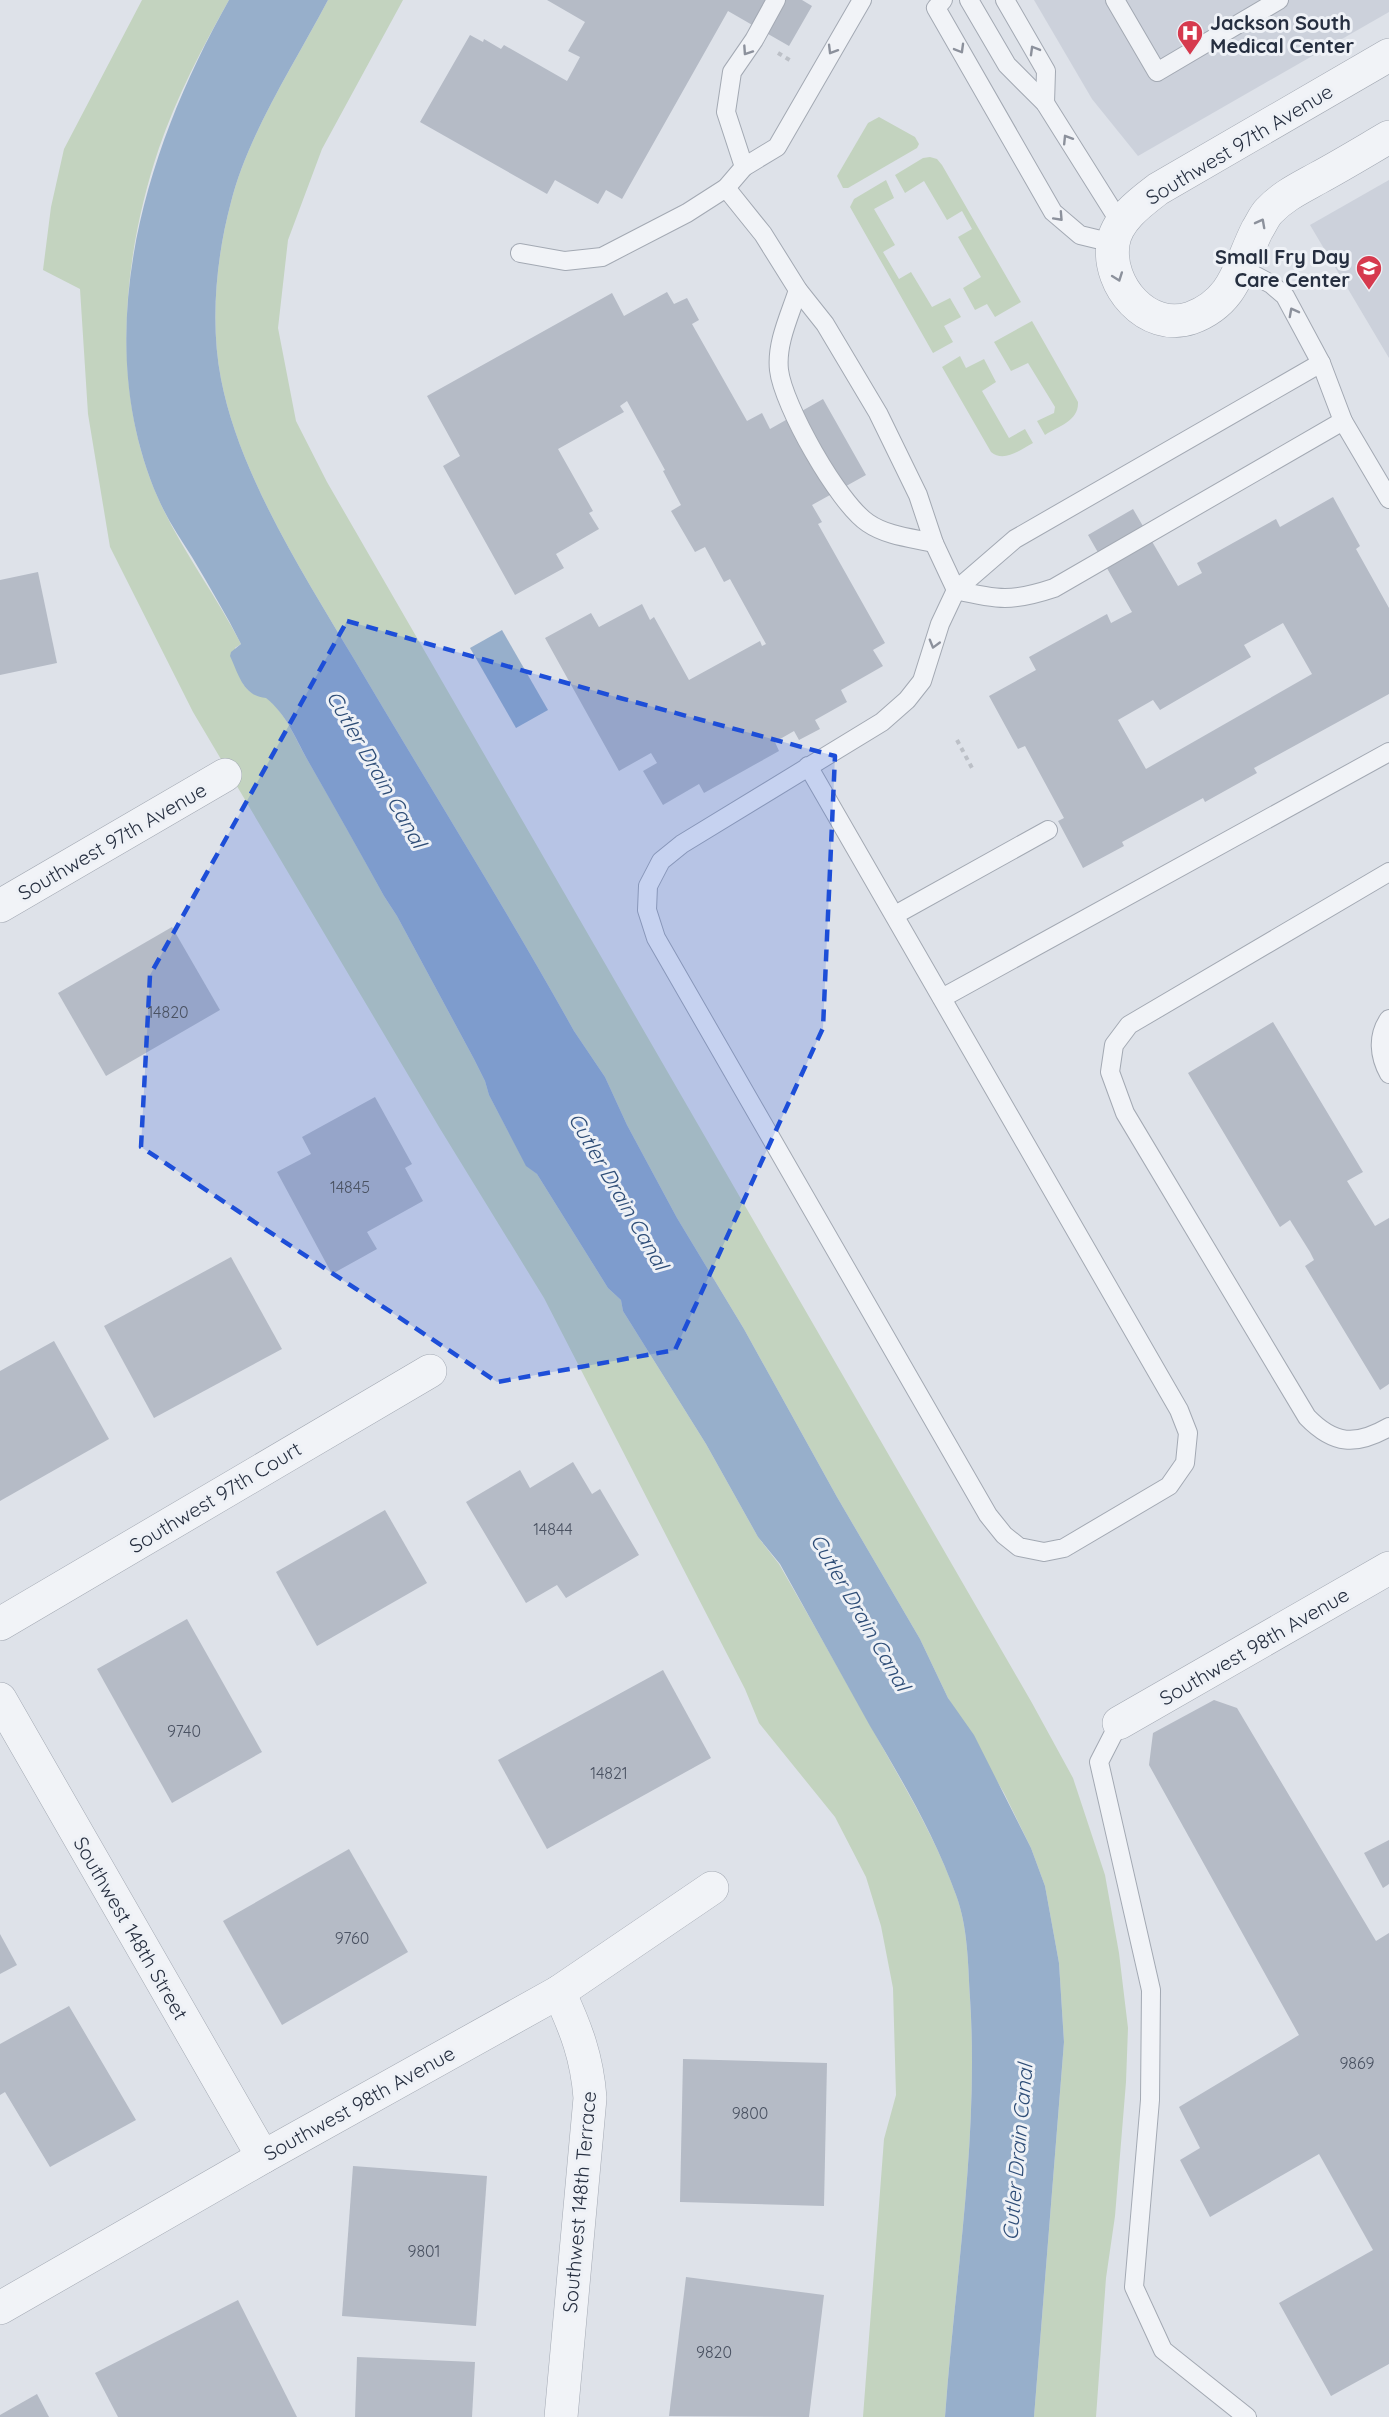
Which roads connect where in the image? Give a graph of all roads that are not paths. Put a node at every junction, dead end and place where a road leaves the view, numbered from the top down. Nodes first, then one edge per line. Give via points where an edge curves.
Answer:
1 (776, 0) edge
2 (862, 0) edge
3 (943, 0) edge
4 (969, 0) edge
5 (1005, 0) edge
6 (1115, 0) edge
7 (1279, 0) edge
8 (1389, 56) edge
9 (1045, 103) junction
10 (1389, 137) edge
11 (744, 167) junction
12 (726, 188) junction
13 (1117, 233) junction
14 (520, 253) dead end
15 (1241, 268) junction
16 (798, 290) junction
17 (1321, 363) junction
18 (1343, 421) junction
19 (1389, 499) edge
20 (934, 543) junction
21 (956, 590) junction
22 (1389, 752) edge
23 (808, 766) junction
24 (225, 775) dead end
25 (1048, 830) dead end
26 (1389, 872) edge
27 (0, 906) edge
28 (895, 915) junction
29 (942, 998) junction
30 (1389, 1019) edge
31 (1389, 1074) edge
32 (430, 1371) dead end
33 (1389, 1427) edge
34 (1389, 1568) edge
35 (0, 1624) edge
36 (0, 1699) edge
37 (1119, 1723) joint
38 (712, 1888) dead end
39 (559, 1992) junction
40 (263, 2157) junction
41 (0, 2308) edge
42 (561, 2417) edge
43 (1247, 2417) edge

1 -> 11 lane via 732,72 726,112
2 -> 11 lane via 777,147
3 -> 13 lane via 936,8 1053,212 1080,235
4 - 9 lane via 1007,65
9 -> 5 lane via 1046,71
6 - 7 lane via 1157,72
8 - 13 street, Southwest 97th Avenue via 1158,189 1137,205
13 -> 9 lane
15 -> 10 street via 1266,213 1282,198
11 - 12 lane
12 - 14 lane via 602,257 565,261
12 - 16 lane via 764,234
13 -> 15 street via 1113,264 1119,283 1131,302 1166,320 1190,319 1212,307 1230,291
17 -> 15 lane via 1285,296
16 - 20 lane via 825,324 878,413 918,495
16 - 20 lane via 780,343 779,369 785,396 813,449 840,495 867,523 888,533
17 - 18 lane
17 - 21 lane via 1015,539
18 - 19 lane
18 - 21 lane via 1054,588 1024,598 992,598
20 - 21 lane
21 -> 23 lane via 940,624 922,681 907,700 882,722
22 - 29 lane
23 - 28 lane
23 - 29 lane via 661,861 648,886 647,910 656,938 988,1515 1019,1547 1044,1552 1064,1548 1169,1486 1185,1463 1188,1433 1179,1410
24 - 27 street, Southwest 97th Avenue
25 - 28 lane
26 - 33 lane via 1129,1025 1114,1045 1110,1071 1125,1113 1307,1417 1322,1433 1347,1440 1371,1437
28 - 29 lane
30 - 31 lane via 1380,1042
32 - 35 street, Southwest 97th Court
34 - 37 street, Southwest 98th Avenue
36 - 40 street, Southwest 148th Street
37 - 43 lane via 1099,1762 1150,1990 1150,2100 1134,2287 1163,2350
38 - 39 street, Southwest 98th Avenue
39 - 40 street, Southwest 98th Avenue
39 - 42 street, Southwest 148th Terrace via 580,2038 590,2098
40 - 41 street, Southwest 98th Avenue

